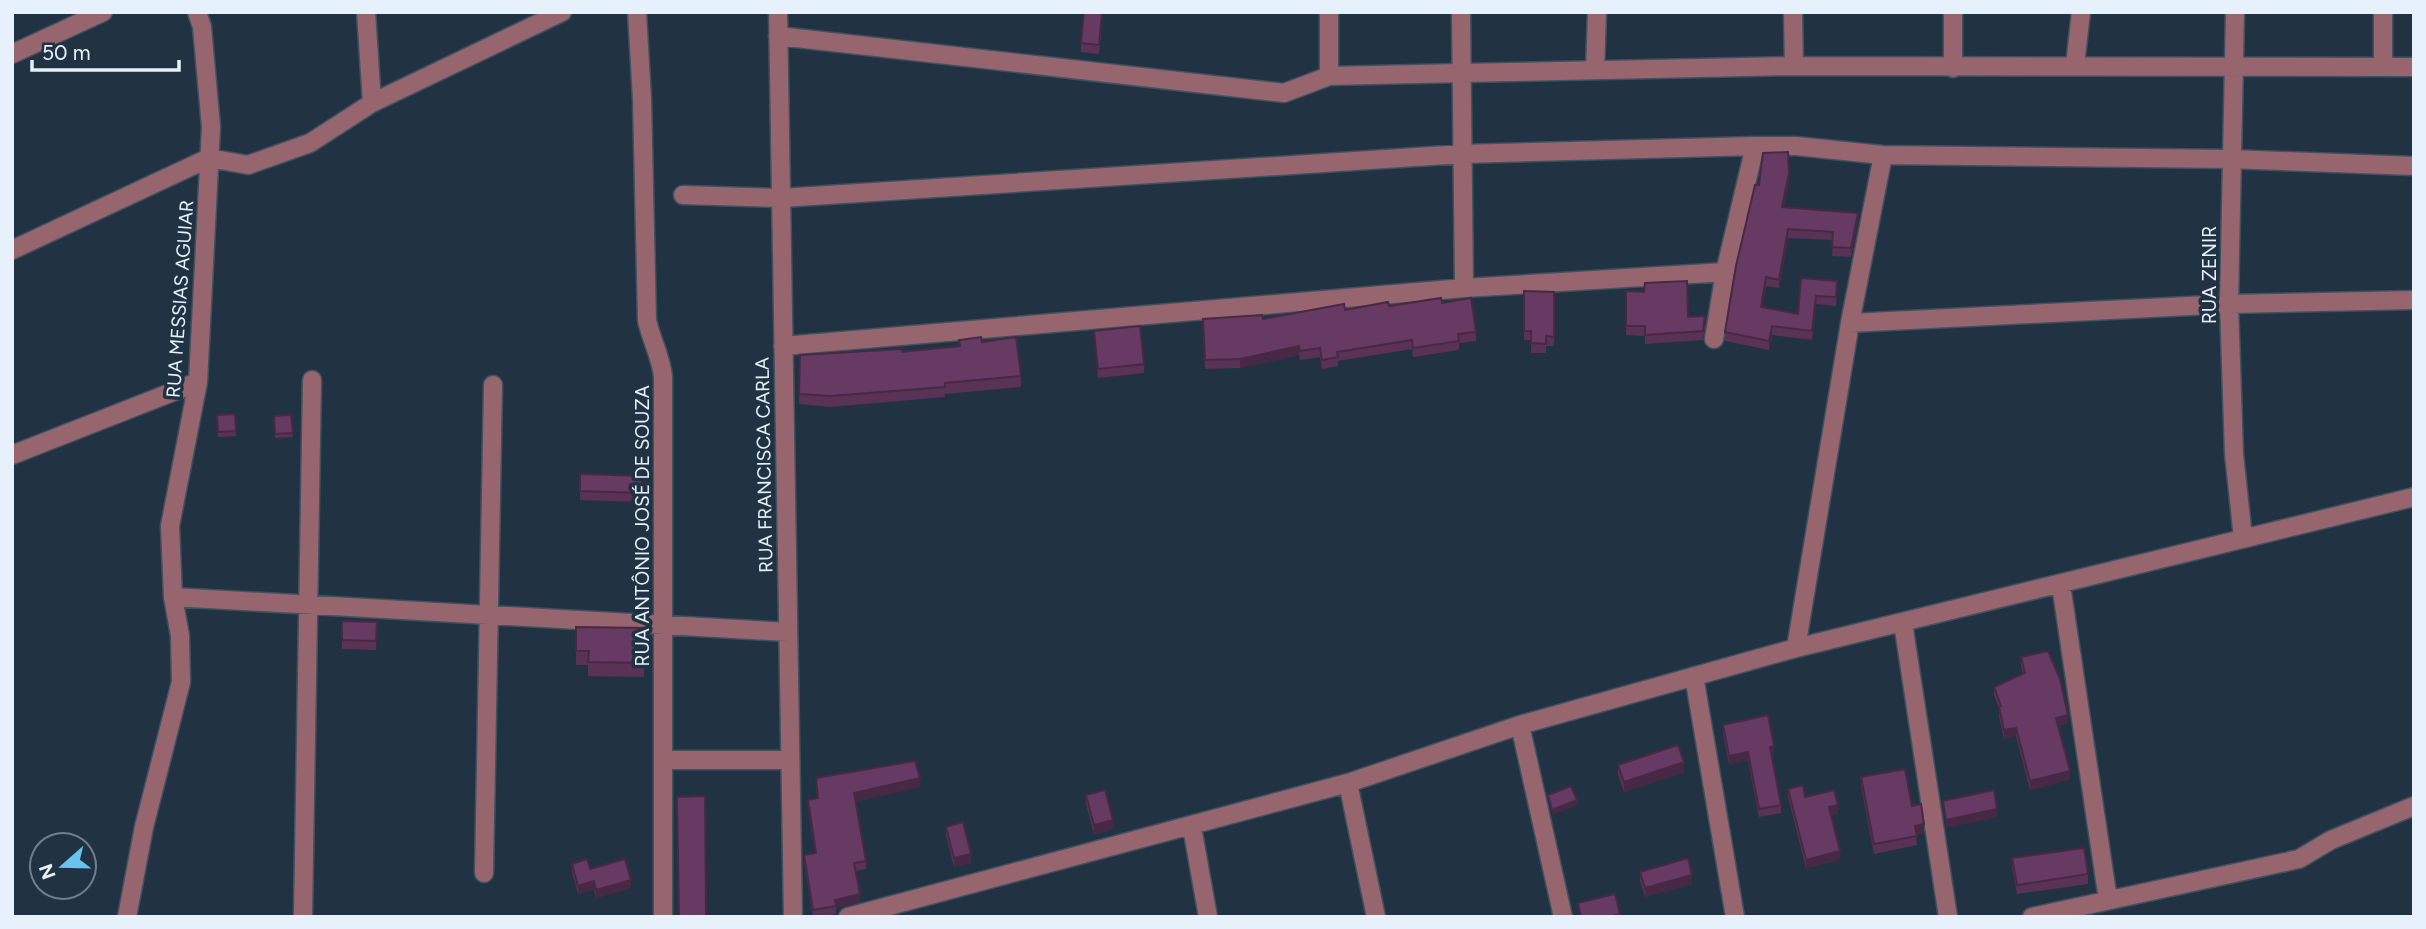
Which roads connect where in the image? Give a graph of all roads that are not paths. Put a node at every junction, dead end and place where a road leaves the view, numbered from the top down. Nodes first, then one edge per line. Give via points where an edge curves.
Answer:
1 (103, 12) edge
2 (197, 12) edge
3 (366, 12) edge
4 (562, 12) edge
5 (637, 12) edge
6 (778, 12) edge
7 (1329, 12) edge
8 (1461, 12) edge
9 (1597, 12) edge
10 (1793, 12) edge
11 (1953, 12) edge
12 (2081, 12) edge
13 (2235, 12) edge
14 (2383, 12) edge
15 (778, 36) junction
16 (12, 54) edge
17 (2075, 65) junction
18 (1794, 66) junction
19 (2383, 66) junction
20 (2414, 67) edge
21 (1954, 68) junction
22 (2235, 68) junction
23 (1595, 70) junction
24 (1461, 73) junction
25 (1329, 76) junction
26 (372, 103) junction
27 (1755, 146) junction
28 (1462, 154) junction
29 (1883, 155) junction
30 (209, 158) junction
31 (2230, 159) junction
32 (2414, 166) edge
33 (683, 195) dead end
34 (781, 198) junction
35 (12, 250) edge
36 (1725, 272) junction
37 (1464, 288) junction
38 (2414, 300) edge
39 (2229, 304) junction
40 (1850, 323) junction
41 (1714, 339) dead end
42 (783, 346) junction
43 (312, 380) dead end
44 (198, 382) junction
45 (493, 385) dead end
46 (12, 454) edge
47 (2414, 497) edge
48 (2243, 538) junction
49 (2061, 585) junction
50 (173, 597) junction
51 (308, 605) junction
52 (489, 615) junction
53 (1903, 623) junction
54 (663, 625) junction
55 (788, 632) junction
56 (1796, 648) junction
57 (1694, 676) junction
58 (1520, 726) junction
59 (663, 760) junction
60 (790, 760) junction
61 (1348, 783) junction
62 (2414, 806) edge
63 (1192, 827) junction
64 (484, 873) dead end
65 (2108, 900) junction
66 (303, 915) edge
67 (127, 917) edge
68 (663, 917) edge
69 (793, 917) edge
70 (848, 917) edge
71 (1208, 917) edge
72 (1376, 917) edge
73 (1563, 917) edge
74 (1735, 917) edge
75 (1948, 917) edge
76 (2032, 917) edge

1 - 16 street
2 - 30 street, RUA MESSIAS AGUIAR via 211,127
3 - 26 street
4 - 26 street
5 - 54 street, RUA ANTÔNIO JOSÉ DE SOUZA via 648,320 663,377
6 - 15 street, RUA FRANCISCA CARLA
7 - 25 street
8 - 24 street
9 - 23 street
10 - 18 street
11 - 21 street
12 - 17 street
13 - 22 street, RUA ZENIR
14 - 19 street
15 - 25 street via 1284,93
15 - 34 street, RUA FRANCISCA CARLA
17 - 21 street
17 - 22 street
18 - 21 street
18 - 23 street
19 - 20 street
19 - 22 street
22 - 31 street, RUA ZENIR
23 - 24 street
24 - 25 street
24 - 28 street
26 - 30 street via 310,143 248,165
27 - 28 street
27 - 29 street
27 - 36 street
28 - 34 street
28 - 37 street
29 - 31 street
29 - 40 street
30 - 35 street
30 - 44 street, RUA MESSIAS AGUIAR
31 - 32 street
31 - 39 street, RUA ZENIR
33 - 34 street
34 - 42 street, RUA FRANCISCA CARLA
36 - 37 street
36 - 41 street
37 - 42 street
38 - 39 street
39 - 40 street
39 - 48 street, RUA ZENIR via 2234,454
40 - 56 street
42 - 55 street, RUA FRANCISCA CARLA
43 - 51 street
44 - 46 street
44 - 50 street, RUA MESSIAS AGUIAR via 170,526
45 - 52 street
47 - 48 street
48 - 49 street
49 - 53 street
49 - 65 street
50 - 51 street
50 - 67 street, RUA MESSIAS AGUIAR via 181,682 144,827
51 - 52 street
51 - 66 street
52 - 54 street
52 - 64 street
53 - 56 street
53 - 75 street
54 - 55 street
54 - 59 street, RUA ANTÔNIO JOSÉ DE SOUZA
55 - 60 street, RUA FRANCISCA CARLA
56 - 57 street
57 - 58 street
57 - 74 street
58 - 61 street
58 - 73 street
59 - 60 street
59 - 68 street, RUA ANTÔNIO JOSÉ DE SOUZA
60 - 69 street, RUA FRANCISCA CARLA
61 - 63 street
61 - 72 street
62 - 65 street via 2331,839 2300,859
63 - 70 street
63 - 71 street
65 - 76 street

